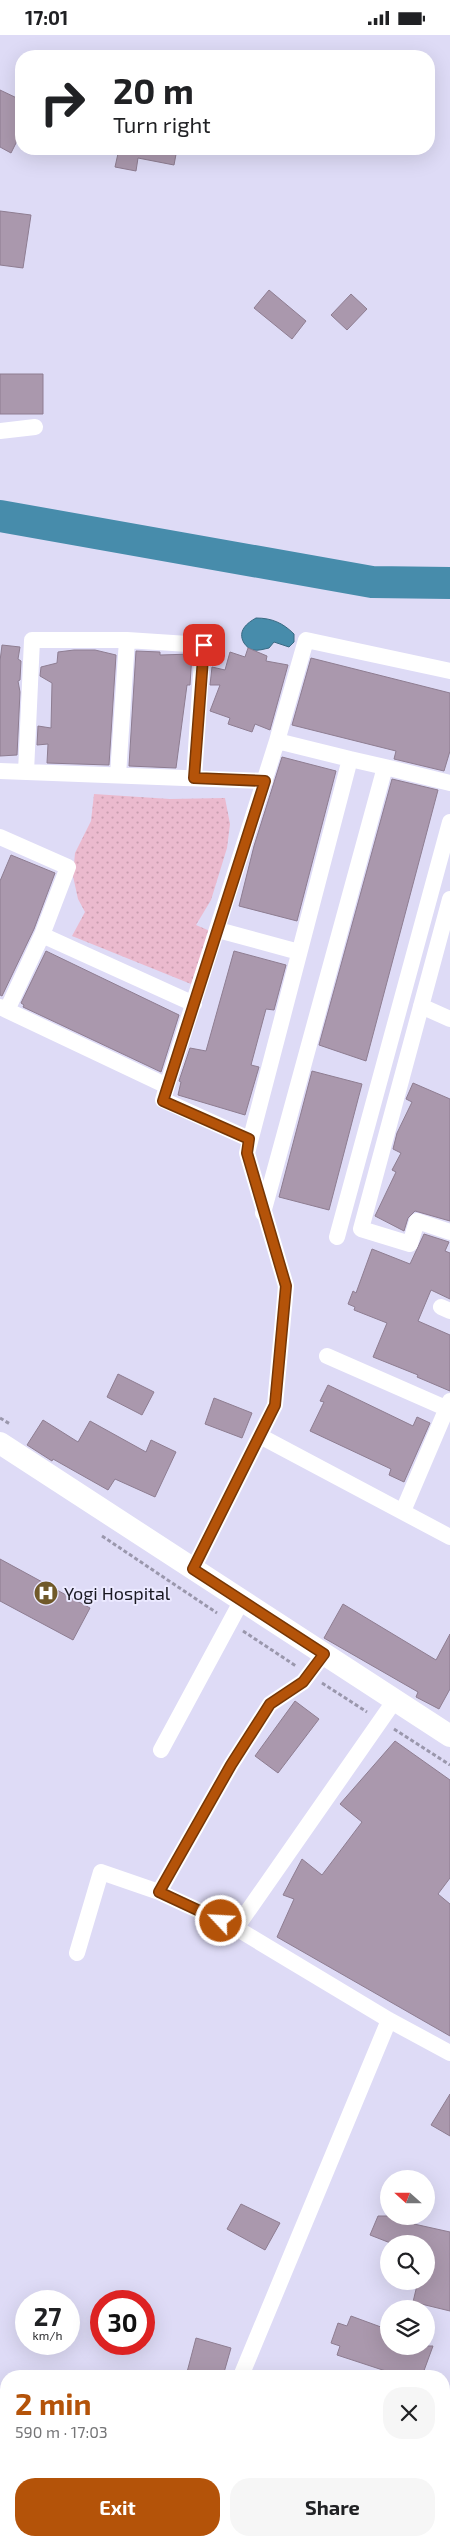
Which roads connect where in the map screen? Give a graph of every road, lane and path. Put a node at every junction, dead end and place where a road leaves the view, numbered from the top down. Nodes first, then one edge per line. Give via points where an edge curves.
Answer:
1 (35, 427) dead end
2 (0, 431) edge
3 (127, 640) junction
4 (450, 671) edge
5 (277, 741) junction
6 (350, 759) junction
7 (385, 767) junction
8 (0, 771) edge
9 (26, 772) junction
10 (118, 775) junction
11 (194, 778) junction
12 (265, 781) junction
13 (450, 783) edge
14 (450, 822) edge
15 (0, 838) edge
16 (450, 902) edge
17 (218, 930) junction
18 (42, 935) junction
19 (299, 952) junction
20 (194, 1004) junction
21 (421, 1006) junction
22 (3, 1009) edge
23 (450, 1019) edge
24 (167, 1086) junction
25 (249, 1139) junction
26 (263, 1213) junction
27 (450, 1232) edge
28 (338, 1237) dead end
29 (328, 1356) dead end
30 (449, 1407) edge
31 (260, 1436) junction
32 (0, 1443) edge
33 (403, 1511) junction
34 (450, 1537) edge
35 (193, 1569) junction
36 (242, 1601) junction
37 (324, 1654) junction
38 (395, 1700) junction
39 (450, 1736) edge
40 (161, 1749) dead end
41 (159, 1892) junction
42 (236, 1928) junction
43 (77, 1953) dead end
44 (389, 2020) junction
45 (450, 2053) edge
46 (243, 2370) edge

1 - 2 street
3 - 9 street via 32,640
3 - 10 street
3 - 11 street via 204,645
4 - 5 street via 306,640
5 - 6 street
5 - 12 street
6 - 7 street
6 - 19 street
7 - 13 street
7 - 26 street
8 - 9 street
9 - 10 street
10 - 11 street
11 - 12 street
12 - 17 street
14 - 28 street
15 - 18 street via 68,867
16 - 21 street
17 - 19 street
17 - 20 street
18 - 20 street
18 - 22 street
19 - 25 street
20 - 24 street
21 - 23 street
21 - 27 street via 362,1229 410,1244 417,1221
22 - 24 street
24 - 25 street via 163,1101
25 - 26 street via 247,1153
26 - 31 street via 286,1286 275,1405
29 - 30 street
30 - 33 street
31 - 33 street
31 - 35 street
32 - 35 main road
33 - 34 street
35 - 36 main road
36 - 37 main road
36 - 40 street
37 - 38 main road
37 - 41 street via 303,1682 270,1704 231,1765
38 - 39 main road
38 - 42 street
41 - 42 street
41 - 43 street via 101,1872
42 - 44 street
44 - 45 street
44 - 46 street

